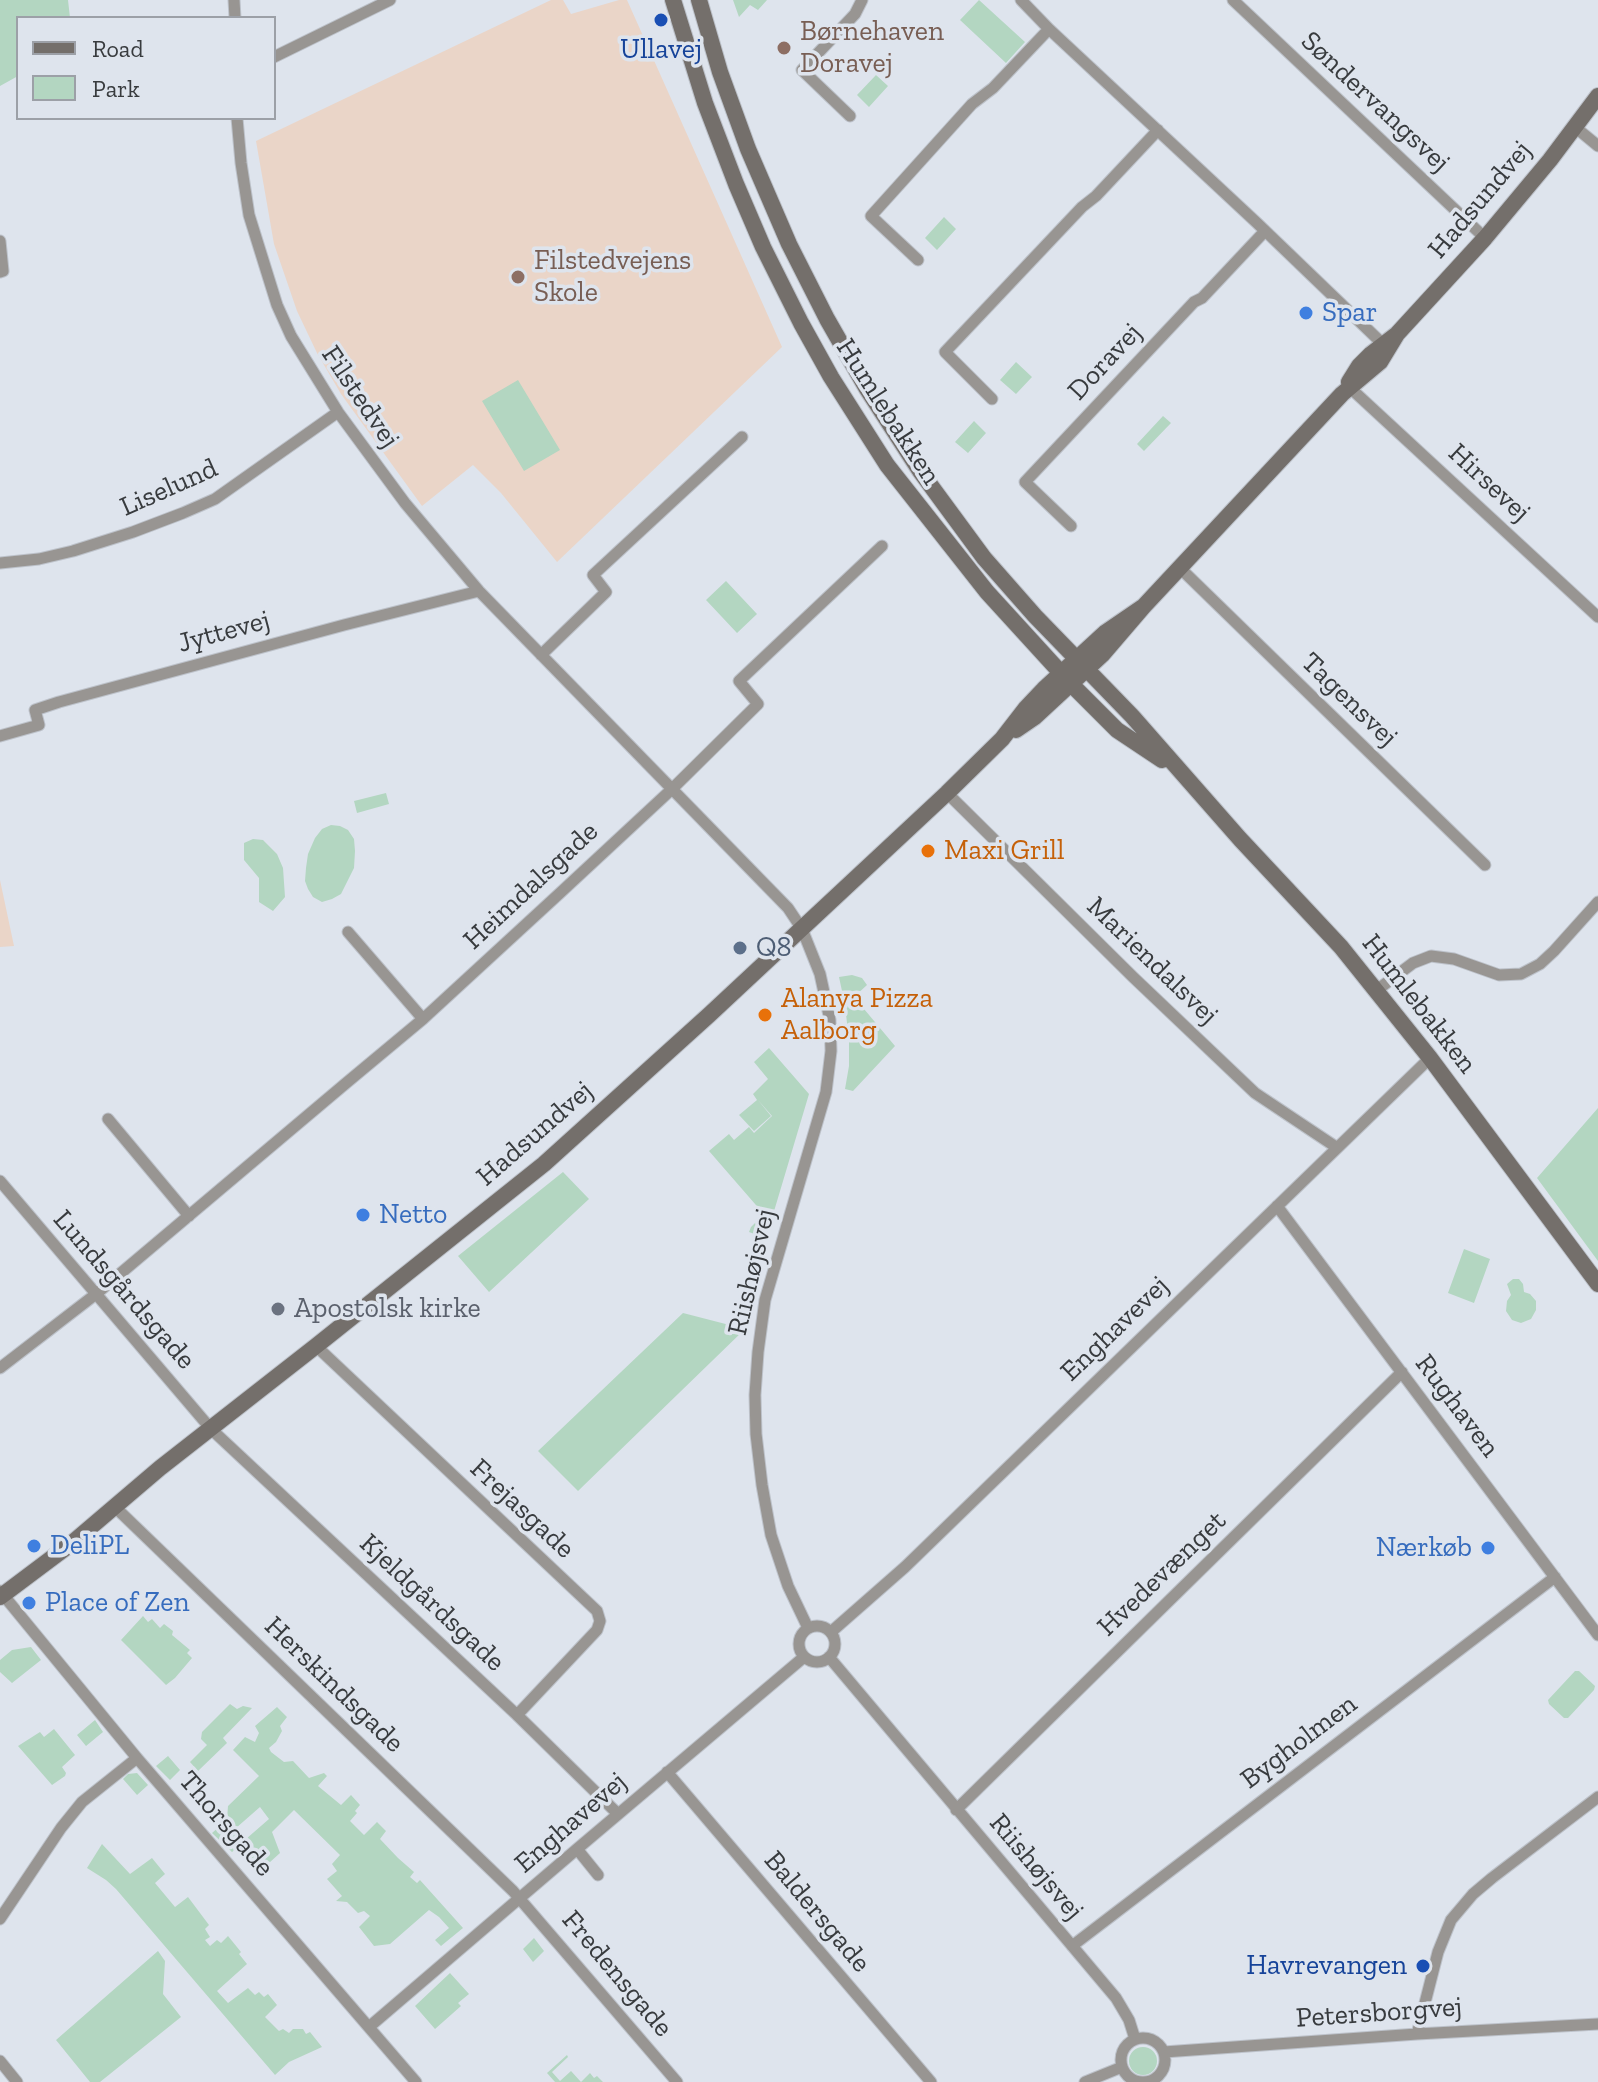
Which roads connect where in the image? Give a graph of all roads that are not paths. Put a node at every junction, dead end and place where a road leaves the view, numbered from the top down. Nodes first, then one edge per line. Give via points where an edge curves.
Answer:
1 (390, 0) edge
2 (673, 0) edge
3 (699, 0) edge
4 (862, 0) edge
5 (1021, 0) edge
6 (1233, 0) edge
7 (1049, 29) junction
8 (276, 56) edge
9 (1598, 96) edge
10 (850, 116) dead end
11 (237, 120) edge
12 (1575, 127) junction
13 (1158, 130) junction
14 (1598, 146) edge
15 (1265, 231) junction
16 (1485, 238) junction
17 (0, 241) edge
18 (918, 260) dead end
19 (0, 272) edge
20 (1389, 342) junction
21 (1346, 389) junction
22 (992, 399) dead end
23 (338, 412) junction
24 (742, 437) dead end
25 (1071, 526) dead end
26 (882, 546) dead end
27 (0, 563) edge
28 (1180, 568) junction
29 (479, 591) junction
30 (1598, 617) edge
31 (541, 655) junction
32 (1081, 665) junction
33 (1066, 678) junction
34 (0, 736) edge
35 (1180, 772) junction
36 (672, 789) junction
37 (947, 793) junction
38 (1485, 865) dead end
39 (1598, 902) edge
40 (802, 929) junction
41 (348, 932) dead end
42 (1377, 990) junction
43 (423, 1019) junction
44 (1430, 1058) junction
45 (108, 1119) dead end
46 (1336, 1147) junction
47 (0, 1181) edge
48 (1277, 1206) junction
49 (189, 1216) junction
50 (1598, 1284) edge
51 (96, 1294) junction
52 (316, 1346) junction
53 (0, 1368) edge
54 (1402, 1372) junction
55 (211, 1429) junction
56 (115, 1507) junction
57 (1555, 1577) junction
58 (4, 1597) edge
59 (808, 1628) junction
60 (831, 1632) junction
61 (1598, 1635) edge
62 (804, 1657) junction
63 (829, 1657) junction
64 (517, 1715) junction
65 (137, 1758) junction
66 (667, 1772) junction
67 (1598, 1797) edge
68 (956, 1810) junction
69 (618, 1814) junction
70 (577, 1849) junction
71 (598, 1875) dead end
72 (520, 1898) junction
73 (0, 1919) edge
74 (1072, 1946) junction
75 (1598, 2024) edge
76 (369, 2027) junction
77 (1417, 2034) junction
78 (1135, 2039) junction
79 (1164, 2052) junction
80 (0, 2061) edge
81 (1122, 2067) junction
82 (17, 2082) edge
83 (416, 2082) edge
84 (677, 2082) edge
85 (931, 2082) edge
86 (1085, 2082) edge
87 (1148, 2082) edge

1 - 8 street
2 - 33 street, Humlebakken via 736,184 831,377 934,526
3 - 32 street, Humlebakken via 748,149 840,343 920,471 984,558
4 - 10 street via 802,70
5 - 7 street
6 - 16 street, Søndervangsvej
7 - 13 street
7 - 18 street via 972,104 871,216
9 - 12 street, Hadsundvej
11 - 23 street, Filstedvej via 249,215 277,305
12 - 14 street
12 - 16 street, Hadsundvej
13 - 15 street
13 - 22 street via 945,352
15 - 20 street
15 - 25 street, Doravej via 1025,482
16 - 20 street, Hadsundvej
17 - 19 street
20 - 21 street, Hadsundvej via 1359,366
21 - 28 street, Hadsundvej
21 - 30 street, Hirsevej
23 - 27 street, Liselund via 215,499 73,551
23 - 29 street, Filstedvej
24 - 31 street via 593,575 606,592
26 - 36 street, Heimdalsgade via 739,681 758,704
28 - 32 street, Hadsundvej via 1144,606 1106,632
28 - 38 street, Tagensvej
29 - 31 street, Filstedvej
29 - 34 street, Jyttevej via 59,702 35,710 39,725
31 - 36 street, Filstedvej
32 - 33 street, Hadsundvej
32 - 35 street, Humlebakken
33 - 35 street, Humlebakken via 1117,730
33 - 37 street, Hadsundvej via 1026,708
35 - 42 street, Humlebakken
36 - 40 street, Filstedvej via 788,908
36 - 43 street, Heimdalsgade
37 - 40 street, Hadsundvej
37 - 46 street, Mariendalsvej via 1255,1093
39 - 42 street via 1554,951 1521,974 1499,975 1431,956
40 - 52 street, Hadsundvej via 544,1164
40 - 59 street, Riishøjsvej via 820,974 831,1051 826,1092 765,1300 755,1395 771,1535
41 - 43 street
42 - 44 street, Humlebakken
43 - 49 street, Heimdalsgade
44 - 46 street, Enghavevej
44 - 50 street, Humlebakken
45 - 49 street
46 - 48 street, Enghavevej
47 - 51 street, Lundsgårdsgade
48 - 54 street, Rughaven
48 - 60 street, Enghavevej via 905,1567
49 - 51 street, Heimdalsgade
51 - 53 street, Heimdalsgade
51 - 55 street, Lundsgårdsgade
52 - 55 street, Hadsundvej
52 - 64 street, Frejasgade via 597,1611 597,1630
54 - 57 street, Rughaven
54 - 68 street, Hvedevænget
55 - 56 street, Hadsundvej
55 - 64 street, Kjeldgårdsgade
56 - 58 street, Hadsundvej
56 - 72 street, Herskindsgade
57 - 61 street, Rughaven
57 - 74 street, Bygholmen
58 - 65 street, Thorsgade
59 - 60 street
59 - 62 street via 799,1643
60 - 63 street via 835,1642
62 - 63 street via 817,1662
62 - 66 street, Enghavevej
63 - 68 street, Riishøjsvej
64 - 69 street, Kjeldgårdsgade
65 - 73 street via 82,1802
65 - 76 street, Thorsgade
66 - 69 street, Enghavevej
66 - 85 street, Baldersgade
67 - 77 street via 1492,1878 1451,1920
68 - 74 street, Riishøjsvej
69 - 70 street, Enghavevej
70 - 71 street
70 - 72 street, Enghavevej
72 - 76 street, Enghavevej
72 - 84 street, Fredensgade
74 - 78 street, Riishøjsvej via 1116,1998
75 - 77 street, Petersborgvej
76 - 83 street, Thorsgade
77 - 79 street, Petersborgvej
78 - 79 street via 1149,2038
78 - 81 street via 1122,2054
79 - 87 street via 1164,2067
80 - 82 street
81 - 86 street
81 - 87 street via 1130,2077

